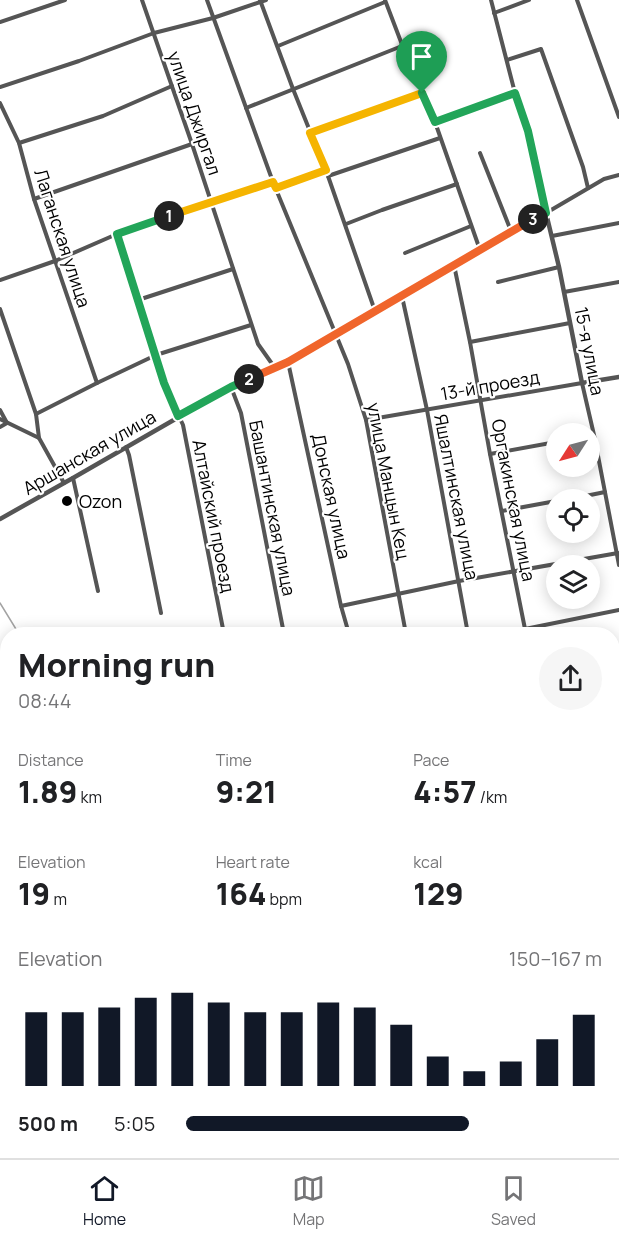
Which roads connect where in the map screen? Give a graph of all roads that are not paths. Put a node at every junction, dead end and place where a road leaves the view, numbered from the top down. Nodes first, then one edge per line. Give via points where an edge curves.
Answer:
1 (65, 0) edge
2 (142, 0) edge
3 (207, 0) edge
4 (266, 0) edge
5 (491, 0) edge
6 (529, 0) edge
7 (577, 0) edge
8 (260, 1) edge
9 (385, 1) edge
10 (494, 13) junction
11 (213, 18) junction
12 (0, 22) edge
13 (154, 33) junction
14 (278, 46) junction
15 (402, 46) junction
16 (507, 60) junction
17 (0, 87) edge
18 (172, 87) junction
19 (293, 89) junction
20 (422, 93) junction
21 (515, 93) junction
22 (0, 103) edge
23 (246, 108) junction
24 (619, 117) edge
25 (435, 122) junction
26 (310, 133) junction
27 (440, 138) junction
28 (19, 143) junction
29 (192, 144) junction
30 (480, 153) dead end
31 (326, 170) junction
32 (619, 175) edge
33 (328, 176) junction
34 (273, 182) junction
35 (457, 184) junction
36 (276, 188) junction
37 (588, 188) junction
38 (34, 199) junction
39 (211, 201) junction
40 (546, 213) junction
41 (619, 223) edge
42 (346, 224) junction
43 (471, 226) junction
44 (511, 231) junction
45 (117, 234) junction
46 (552, 236) junction
47 (480, 250) junction
48 (405, 253) dead end
49 (55, 261) junction
50 (454, 265) junction
51 (559, 267) junction
52 (233, 269) junction
53 (0, 280) edge
54 (498, 282) dead end
55 (619, 282) edge
56 (564, 292) junction
57 (401, 296) junction
58 (138, 300) junction
59 (0, 309) edge
60 (375, 310) junction
61 (570, 323) junction
62 (252, 325) junction
63 (336, 334) junction
64 (470, 342) junction
65 (156, 356) junction
66 (288, 362) junction
67 (275, 368) junction
68 (619, 377) edge
69 (97, 383) junction
70 (582, 383) junction
71 (231, 387) junction
72 (481, 400) junction
73 (0, 410) edge
74 (427, 410) junction
75 (36, 414) junction
76 (178, 416) junction
77 (0, 419) edge
78 (366, 420) junction
79 (7, 423) junction
80 (590, 423) edge
81 (0, 427) edge
82 (39, 438) junction
83 (546, 444) edge
84 (126, 447) junction
85 (490, 454) junction
86 (600, 470) edge
87 (74, 478) junction
88 (64, 483) junction
89 (605, 492) junction
90 (600, 493) edge
91 (546, 503) edge
92 (502, 511) junction
93 (0, 519) edge
94 (618, 553) edge
95 (619, 565) edge
96 (514, 572) junction
97 (459, 581) junction
98 (98, 591) dead end
99 (398, 594) junction
100 (341, 606) junction
101 (619, 610) edge
102 (161, 613) dead end
103 (223, 627) edge
104 (283, 627) edge
105 (347, 627) edge
106 (405, 627) edge
107 (467, 627) edge
108 (525, 627) edge
109 (535, 627) edge

1 - 12 street
2 - 13 street, улица Джиргал
3 - 11 street, улица Манцын Кец
4 - 8 street
5 - 10 street
6 - 10 street
7 - 24 street
8 - 11 street
8 - 14 street
9 - 14 street
9 - 15 street
10 - 16 street
11 - 13 street
11 - 23 street, улица Манцын Кец
13 - 17 street
13 - 18 street, улица Джиргал
14 - 19 street
15 - 19 street
15 - 20 street
16 - 21 street
16 - 37 street via 541,49
18 - 28 street via 104,117
18 - 29 street, улица Джиргал
19 - 23 street
19 - 26 street
20 - 25 street
20 - 26 street
21 - 25 street
21 - 40 street via 528,131
22 - 28 street, Лаганская улица
23 - 34 street, улица Манцын Кец
25 - 27 street
26 - 31 street
27 - 33 street
27 - 35 street
28 - 38 street, Лаганская улица
29 - 38 street
29 - 39 street, улица Джиргал
30 - 44 street
31 - 33 street
31 - 36 street
32 - 37 street, Аршанская улица
33 - 42 street
34 - 36 street, улица Манцын Кец
34 - 39 street
35 - 42 street
35 - 43 street
36 - 63 street, улица Манцын Кец
37 - 40 street, Аршанская улица
38 - 49 street, Лаганская улица
39 - 45 street
39 - 52 street, улица Джиргал
40 - 44 street, Аршанская улица
40 - 46 street, 15-я улица
41 - 46 street
42 - 60 street
43 - 47 street
43 - 48 street
44 - 47 street, Аршанская улица
45 - 49 street
45 - 58 street, Алтайский проезд
46 - 51 street, 15-я улица
47 - 50 street, Аршанская улица
49 - 53 street
49 - 69 street, Лаганская улица
50 - 57 street, Аршанская улица
50 - 64 street, Оргакинская улица
51 - 54 street
51 - 56 street, 15-я улица
52 - 58 street
52 - 62 street, улица Джиргал
55 - 56 street
56 - 61 street, 15-я улица
57 - 60 street, Аршанская улица
57 - 74 street, Яшалтинская улица
58 - 65 street, Алтайский проезд
59 - 75 street
60 - 63 street, Аршанская улица
61 - 64 street
61 - 70 street, 15-я улица
62 - 65 street
62 - 67 street, улица Джиргал via 258,344
63 - 66 street, Аршанская улица
63 - 78 street, улица Манцын Кец
64 - 72 street, Оргакинская улица
65 - 69 street
65 - 76 street, Алтайский проезд
66 - 67 street, Аршанская улица
66 - 100 street, Донская улица
67 - 71 street, Аршанская улица
68 - 70 street, 13-й проезд
69 - 75 street
70 - 72 street, 13-й проезд
70 - 80 street, 15-я улица
71 - 76 street, Аршанская улица
71 - 104 street, Башантинская улица via 241,413
72 - 74 street, 13-й проезд
72 - 85 street, Оргакинская улица
73 - 79 street
74 - 78 street, 13-й проезд
74 - 97 street, Яшалтинская улица
75 - 82 street
76 - 84 street, Аршанская улица
76 - 103 street, Алтайский проезд via 183,424
77 - 79 street
78 - 99 street, улица Манцын Кец
79 - 81 street
79 - 82 street
82 - 88 street
83 - 85 street
84 - 87 street, Аршанская улица
84 - 102 street
85 - 92 street, Оргакинская улица
86 - 89 street, 15-я улица
87 - 88 street, Аршанская улица
87 - 98 street
88 - 93 street, Аршанская улица
89 - 90 street
89 - 94 street, 15-я улица
91 - 92 street
92 - 96 street, Оргакинская улица
94 - 95 street, 15-я улица
94 - 96 street
96 - 97 street
96 - 108 street, Оргакинская улица
97 - 99 street
97 - 107 street, Яшалтинская улица
99 - 100 street
99 - 106 street, улица Манцын Кец
100 - 105 street, Донская улица
101 - 109 street

